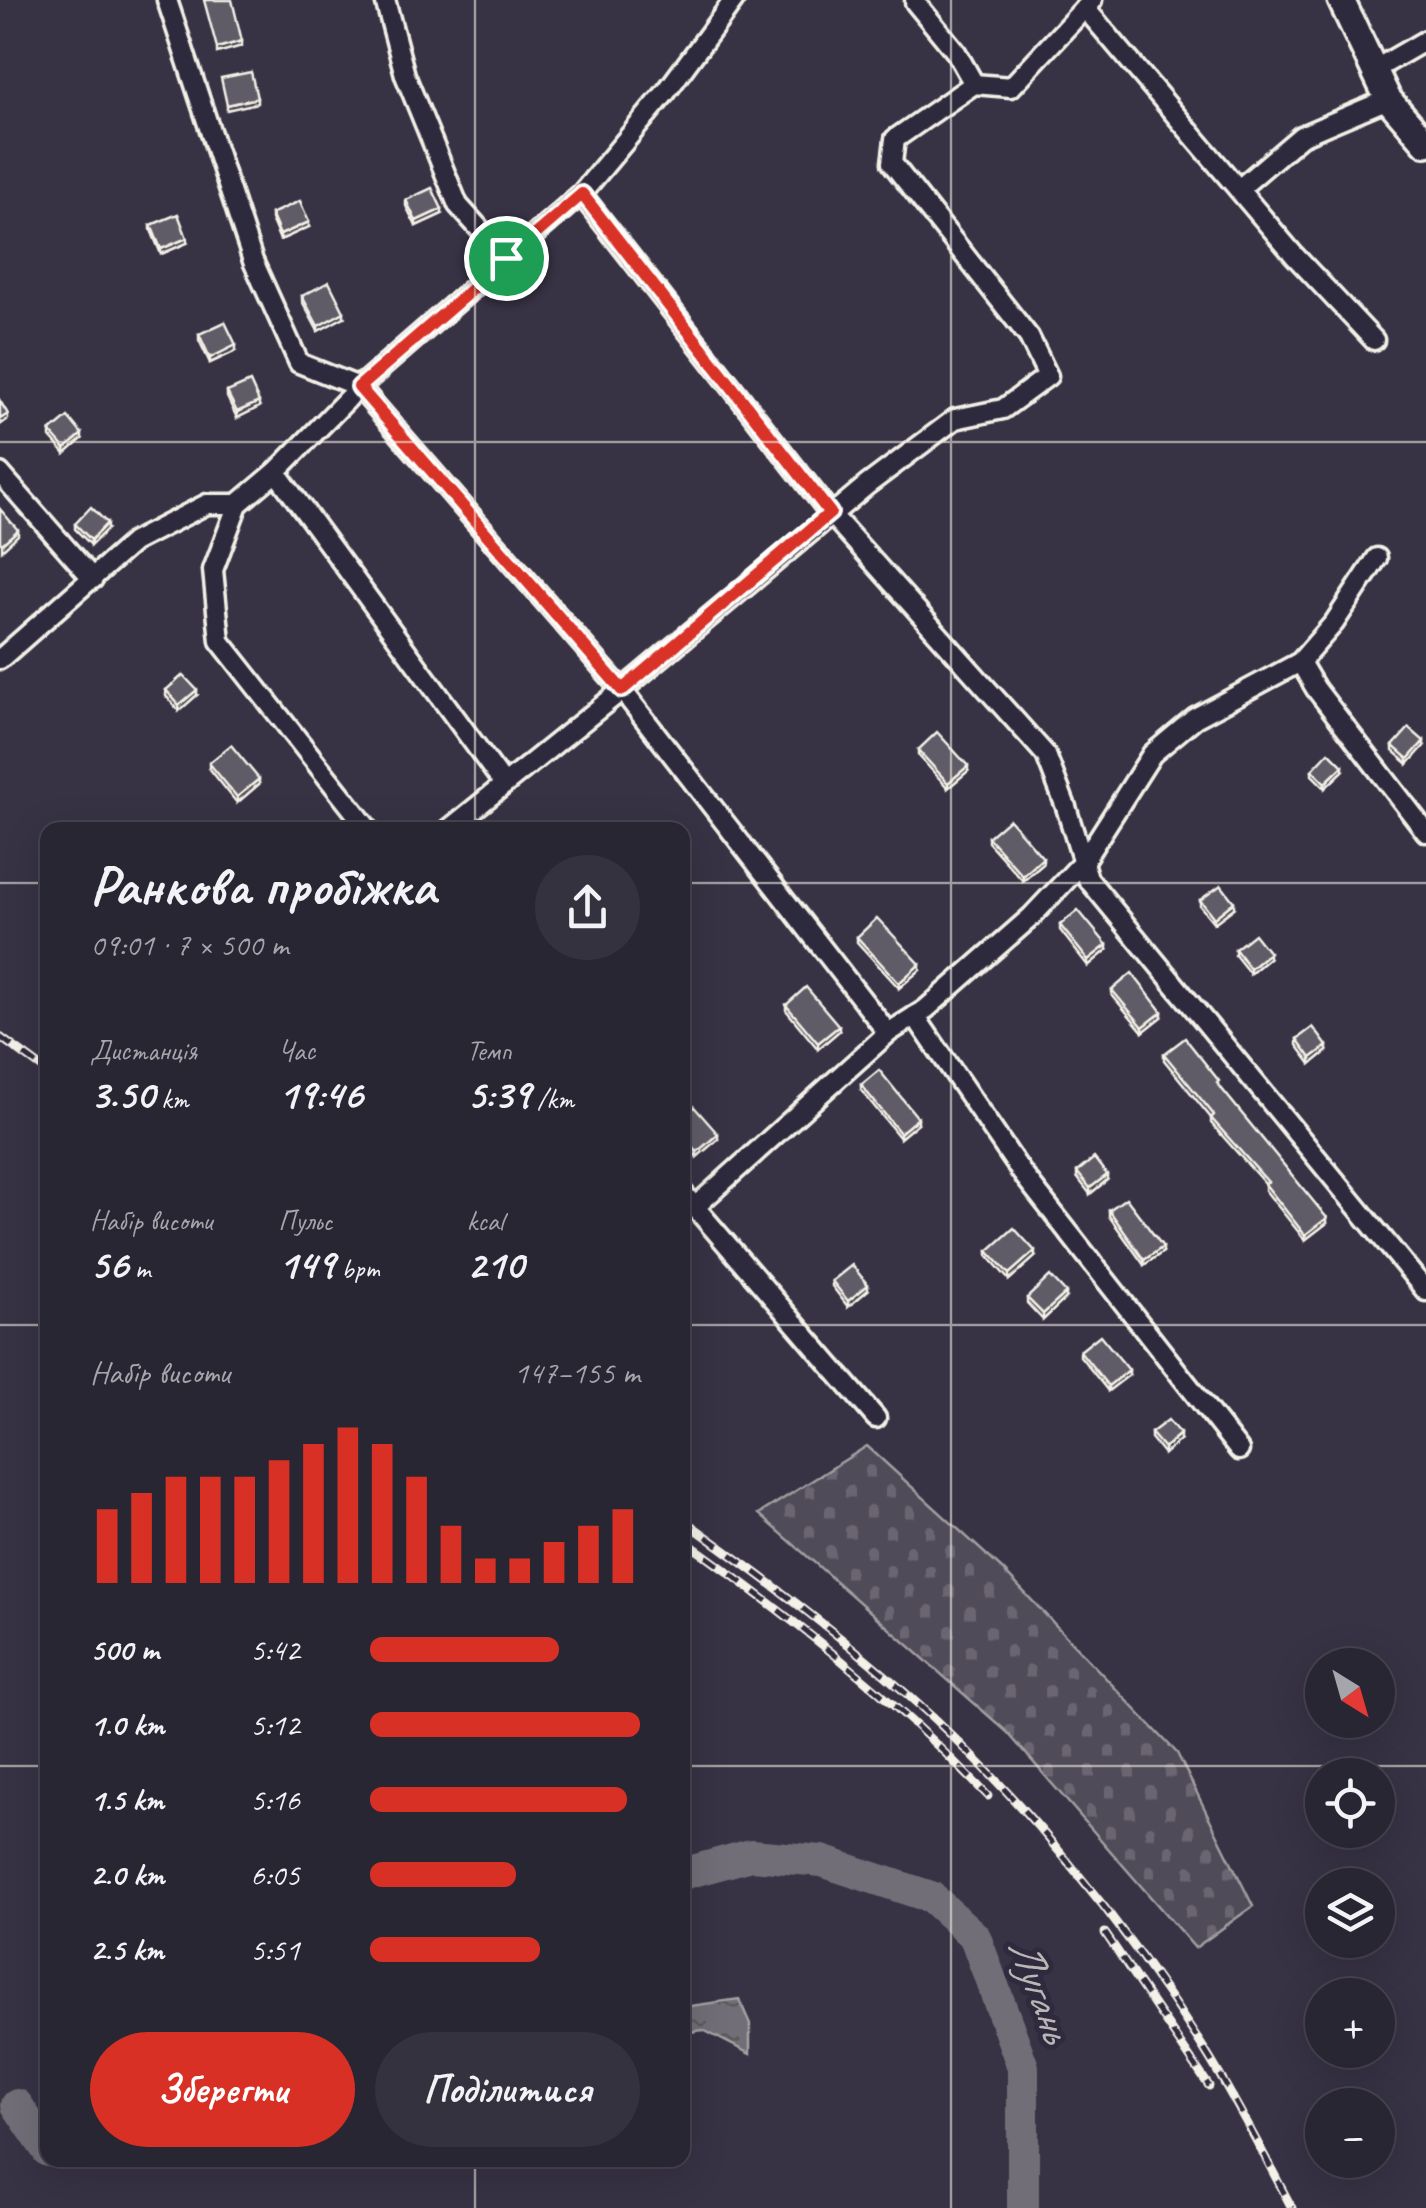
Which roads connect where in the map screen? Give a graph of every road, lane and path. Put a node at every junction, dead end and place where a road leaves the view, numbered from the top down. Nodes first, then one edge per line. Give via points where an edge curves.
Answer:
1 (168, 0) edge
2 (384, 0) edge
3 (734, 0) edge
4 (1341, 0) edge
5 (915, 2) edge
6 (1089, 4) edge
7 (1426, 40) edge
8 (1374, 70) junction
9 (974, 84) junction
10 (1388, 99) junction
11 (1426, 143) edge
12 (1239, 188) junction
13 (582, 194) junction
14 (506, 258) junction
15 (1374, 340) dead end
16 (359, 387) junction
17 (0, 472) edge
18 (276, 472) junction
19 (238, 504) junction
20 (830, 513) junction
21 (1377, 558) dead end
22 (93, 579) junction
23 (0, 659) edge
24 (1300, 662) junction
25 (622, 690) junction
26 (503, 784) junction
27 (364, 822) edge
28 (458, 822) edge
29 (1426, 832) edge
30 (1083, 862) junction
31 (915, 1016) junction
32 (888, 1033) junction
33 (690, 1198) edge
34 (690, 1200) edge
35 (1426, 1291) edge
36 (876, 1418) dead end
37 (1240, 1450) dead end

1 - 16 street via 253,261 299,363
2 - 14 street via 405,74 458,205
3 - 13 street
4 - 8 street
5 - 9 street
6 - 9 street via 1010,87
6 - 12 street
7 - 8 street
8 - 10 street
9 - 20 street via 895,139 892,164 1029,338 1048,376 1003,409 955,418
10 - 11 street
10 - 12 street via 1301,136
12 - 15 street
13 - 14 street
13 - 20 street
14 - 16 street
16 - 18 street
16 - 25 street
17 - 22 street
18 - 19 street
18 - 26 street
19 - 22 street via 207,504 133,542
19 - 27 street via 212,570 220,641
20 - 25 street
20 - 30 street via 1046,755
21 - 24 street
22 - 23 street
24 - 29 street
24 - 30 street via 1194,718 1152,754
25 - 26 street
25 - 32 street
26 - 28 street
30 - 31 street
30 - 35 street via 1088,879
31 - 32 street
31 - 37 street via 1022,1173
32 - 33 street
34 - 36 street

